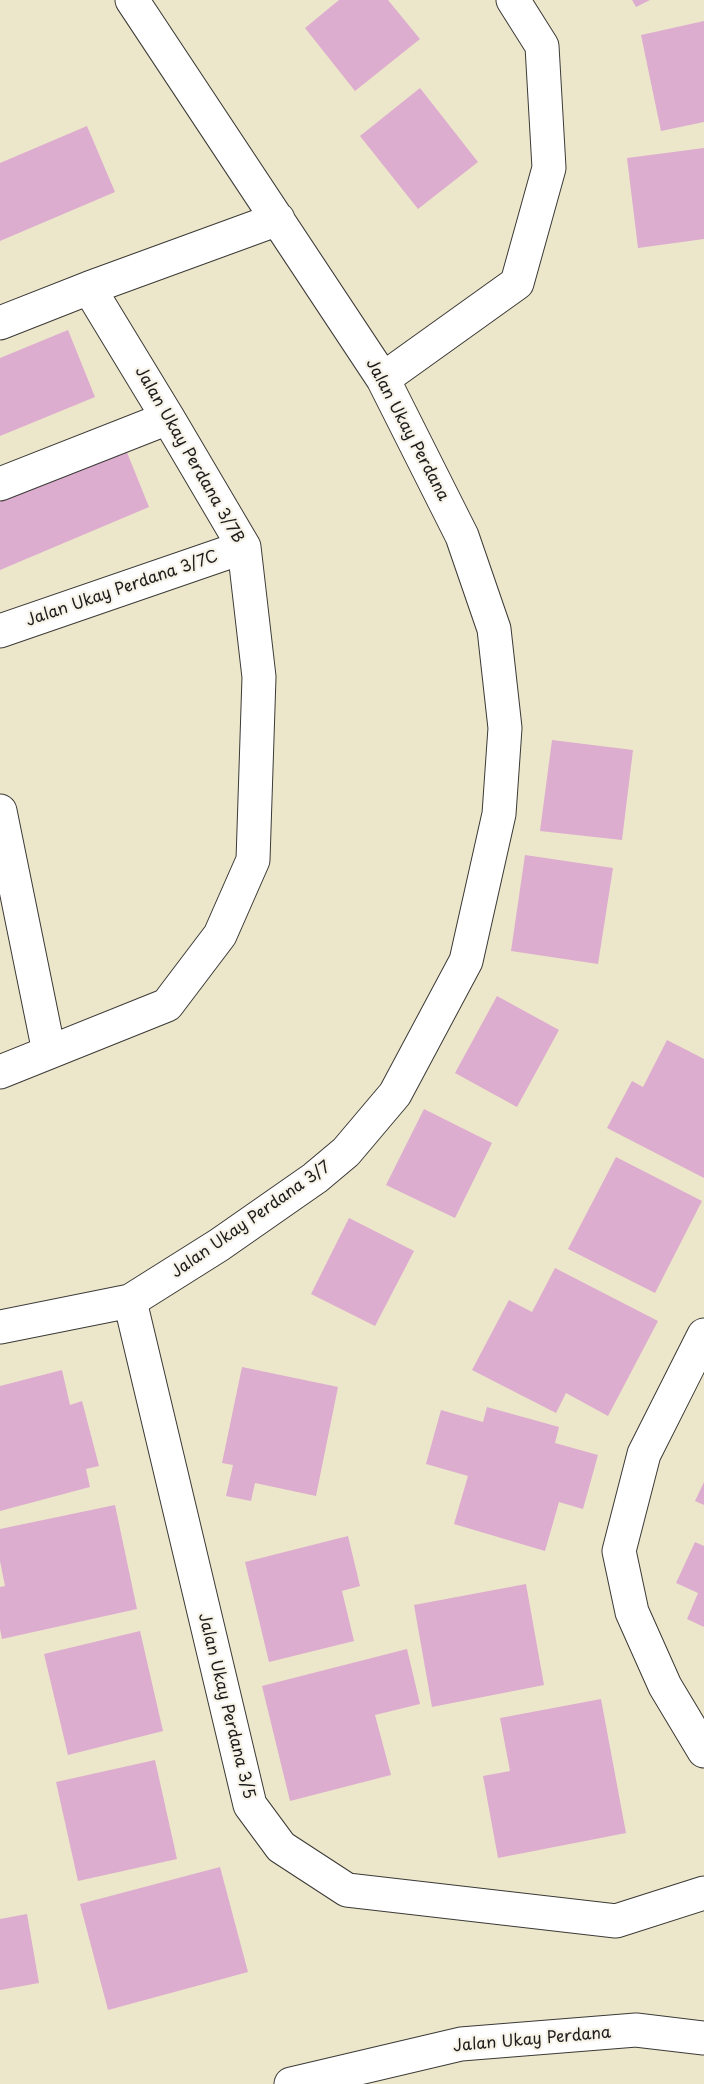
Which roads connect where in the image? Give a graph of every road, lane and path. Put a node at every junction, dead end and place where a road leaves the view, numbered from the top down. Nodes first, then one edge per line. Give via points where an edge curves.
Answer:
1 (132, 0) edge
2 (513, 0) edge
3 (278, 219) junction
4 (89, 288) junction
5 (0, 323) edge
6 (383, 379) junction
7 (168, 418) junction
8 (0, 484) edge
9 (244, 547) junction
10 (0, 631) edge
11 (0, 811) edge
12 (477, 918) joint
13 (49, 1052) junction
14 (0, 1072) edge
15 (130, 1301) junction
16 (0, 1327) edge
17 (704, 1335) edge
18 (704, 1751) edge
19 (704, 1893) edge
20 (704, 2038) edge
21 (291, 2084) edge

1 - 3 street, Jalan Ukay Perdana
2 - 6 street via 542,46 549,168 518,283
3 - 4 street
3 - 6 street, Jalan Ukay Perdana
4 - 5 street
4 - 7 street, Jalan Ukay Perdana 3/7B
6 - 12 street, Jalan Ukay Perdana via 462,536 494,630 505,728 499,814
7 - 8 street
7 - 9 street, Jalan Ukay Perdana 3/7B
9 - 10 street, Jalan Ukay Perdana 3/7C
9 - 13 street, Jalan Ukay Perdana 3/7B via 259,677 253,860 220,935 167,1005
11 - 13 street
12 - 15 street, Jalan Ukay Perdana 3/7 via 466,961 395,1094 368,1129 315,1178
13 - 14 street, Jalan Ukay Perdana 3/7B
15 - 16 street, Jalan Ukay Perdana 3/7
15 - 19 street, Jalan Ukay Perdana 3/5 via 250,1805 281,1847 347,1890 616,1921
17 - 18 street via 644,1454 619,1551 632,1612 665,1686
20 - 21 street, Jalan Ukay Perdana via 636,2030 461,2044

